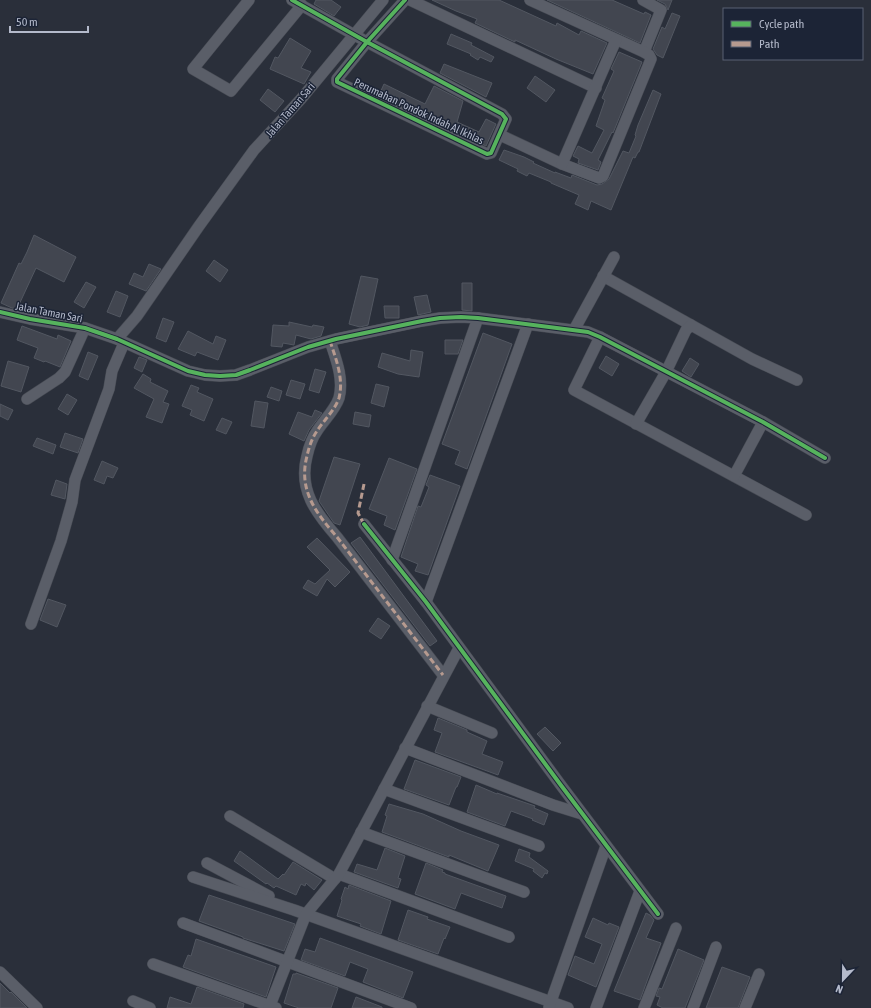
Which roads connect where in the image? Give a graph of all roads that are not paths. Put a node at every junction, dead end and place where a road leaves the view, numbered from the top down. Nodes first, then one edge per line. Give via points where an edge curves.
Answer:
1 (249, 0) edge
2 (383, 0) edge
3 (405, 0) edge
4 (410, 0) edge
5 (530, 0) edge
6 (643, 0) edge
7 (297, 3) edge
8 (354, 35) junction
9 (616, 40) junction
10 (367, 42) junction
11 (644, 52) junction
12 (596, 88) junction
13 (500, 135) junction
14 (562, 164) junction
15 (614, 257) dead end
16 (603, 276) junction
17 (0, 312) edge
18 (478, 318) junction
19 (528, 324) junction
20 (691, 325) junction
21 (85, 328) junction
22 (574, 330) junction
23 (600, 337) junction
24 (120, 341) junction
25 (330, 341) junction
26 (666, 372) junction
27 (797, 380) dead end
28 (27, 399) dead end
29 (763, 422) junction
30 (636, 424) junction
31 (825, 458) dead end
32 (734, 476) junction
33 (806, 515) dead end
34 (364, 524) dead end
35 (392, 560) junction
36 (426, 602) junction
37 (30, 624) dead end
38 (459, 648) junction
39 (443, 675) junction
40 (427, 706) junction
41 (492, 733) dead end
42 (405, 748) junction
43 (384, 789) junction
44 (582, 814) junction
45 (230, 816) dead end
46 (361, 832) junction
47 (539, 846) dead end
48 (606, 846) junction
49 (207, 863) dead end
50 (337, 876) junction
51 (193, 878) dead end
52 (640, 890) junction
53 (524, 892) dead end
54 (294, 910) junction
55 (306, 914) junction
56 (658, 914) dead end
57 (183, 923) dead end
58 (676, 928) dead end
59 (509, 937) dead end
60 (716, 948) dead end
61 (286, 961) junction
62 (152, 964) dead end
63 (0, 972) edge
64 (758, 974) dead end
65 (133, 1001) dead end
66 (550, 1005) edge
67 (272, 1007) edge
68 (37, 1008) edge
69 (150, 1008) edge
70 (412, 1008) edge
71 (568, 1008) edge
72 (596, 1008) edge
73 (644, 1008) edge
74 (692, 1008) edge
75 (745, 1008) edge

1 - 7 street via 193,70 231,91
2 - 8 street, Jalan Taman Sari
3 - 10 street, Perumahan Pondok Indah Al Ikhlas
4 - 12 street
5 - 9 street
6 - 11 street via 662,10
7 - 8 street, Perumahan Pondok Indah Al Ikhlas
8 - 10 street, Perumahan Pondok Indah Al Ikhlas
8 - 24 street, Jalan Taman Sari via 254,150
9 - 11 street
9 - 12 street
10 - 13 street, Perumahan Pondok Indah Al Ikhlas via 502,114 506,119
10 - 13 street, Perumahan Pondok Indah Al Ikhlas via 337,82 487,154 493,152
11 - 14 street via 650,59 603,176 599,178
12 - 14 street
13 - 14 street
15 - 16 street
16 - 20 street
16 - 22 street
17 - 21 street, Jalan Taman Sari
18 - 19 street
18 - 25 street via 454,317 422,321
18 - 35 street
19 - 22 street
19 - 36 street
20 - 26 street via 686,330
20 - 27 street via 752,359
21 - 24 street, Jalan Taman Sari
21 - 28 street via 65,372
22 - 23 street
23 - 26 street
23 - 30 street via 574,390
24 - 25 street via 205,376 236,374
24 - 37 street via 109,389 75,480 61,541
25 - 39 street via 341,380 340,390 334,408 317,431 308,452 304,467 307,493 320,518
26 - 29 street
26 - 30 street
29 - 31 street
29 - 32 street
30 - 32 street
32 - 33 street
34 - 35 street
35 - 36 street
36 - 38 street
38 - 39 street
38 - 44 street
39 - 40 street
40 - 41 street
40 - 42 street
42 - 43 street
42 - 44 street
43 - 46 street
43 - 47 street
44 - 48 street
45 - 50 street
46 - 50 street
46 - 53 street
48 - 52 street
48 - 66 street
49 - 54 street
50 - 55 street
50 - 59 street
51 - 54 street
52 - 56 street
52 - 72 street
54 - 55 street
55 - 61 street
55 - 66 street
57 - 61 street
58 - 73 street
60 - 74 street
61 - 67 street
61 - 70 street
62 - 67 street
63 - 68 street
64 - 75 street
65 - 69 street
66 - 71 street

